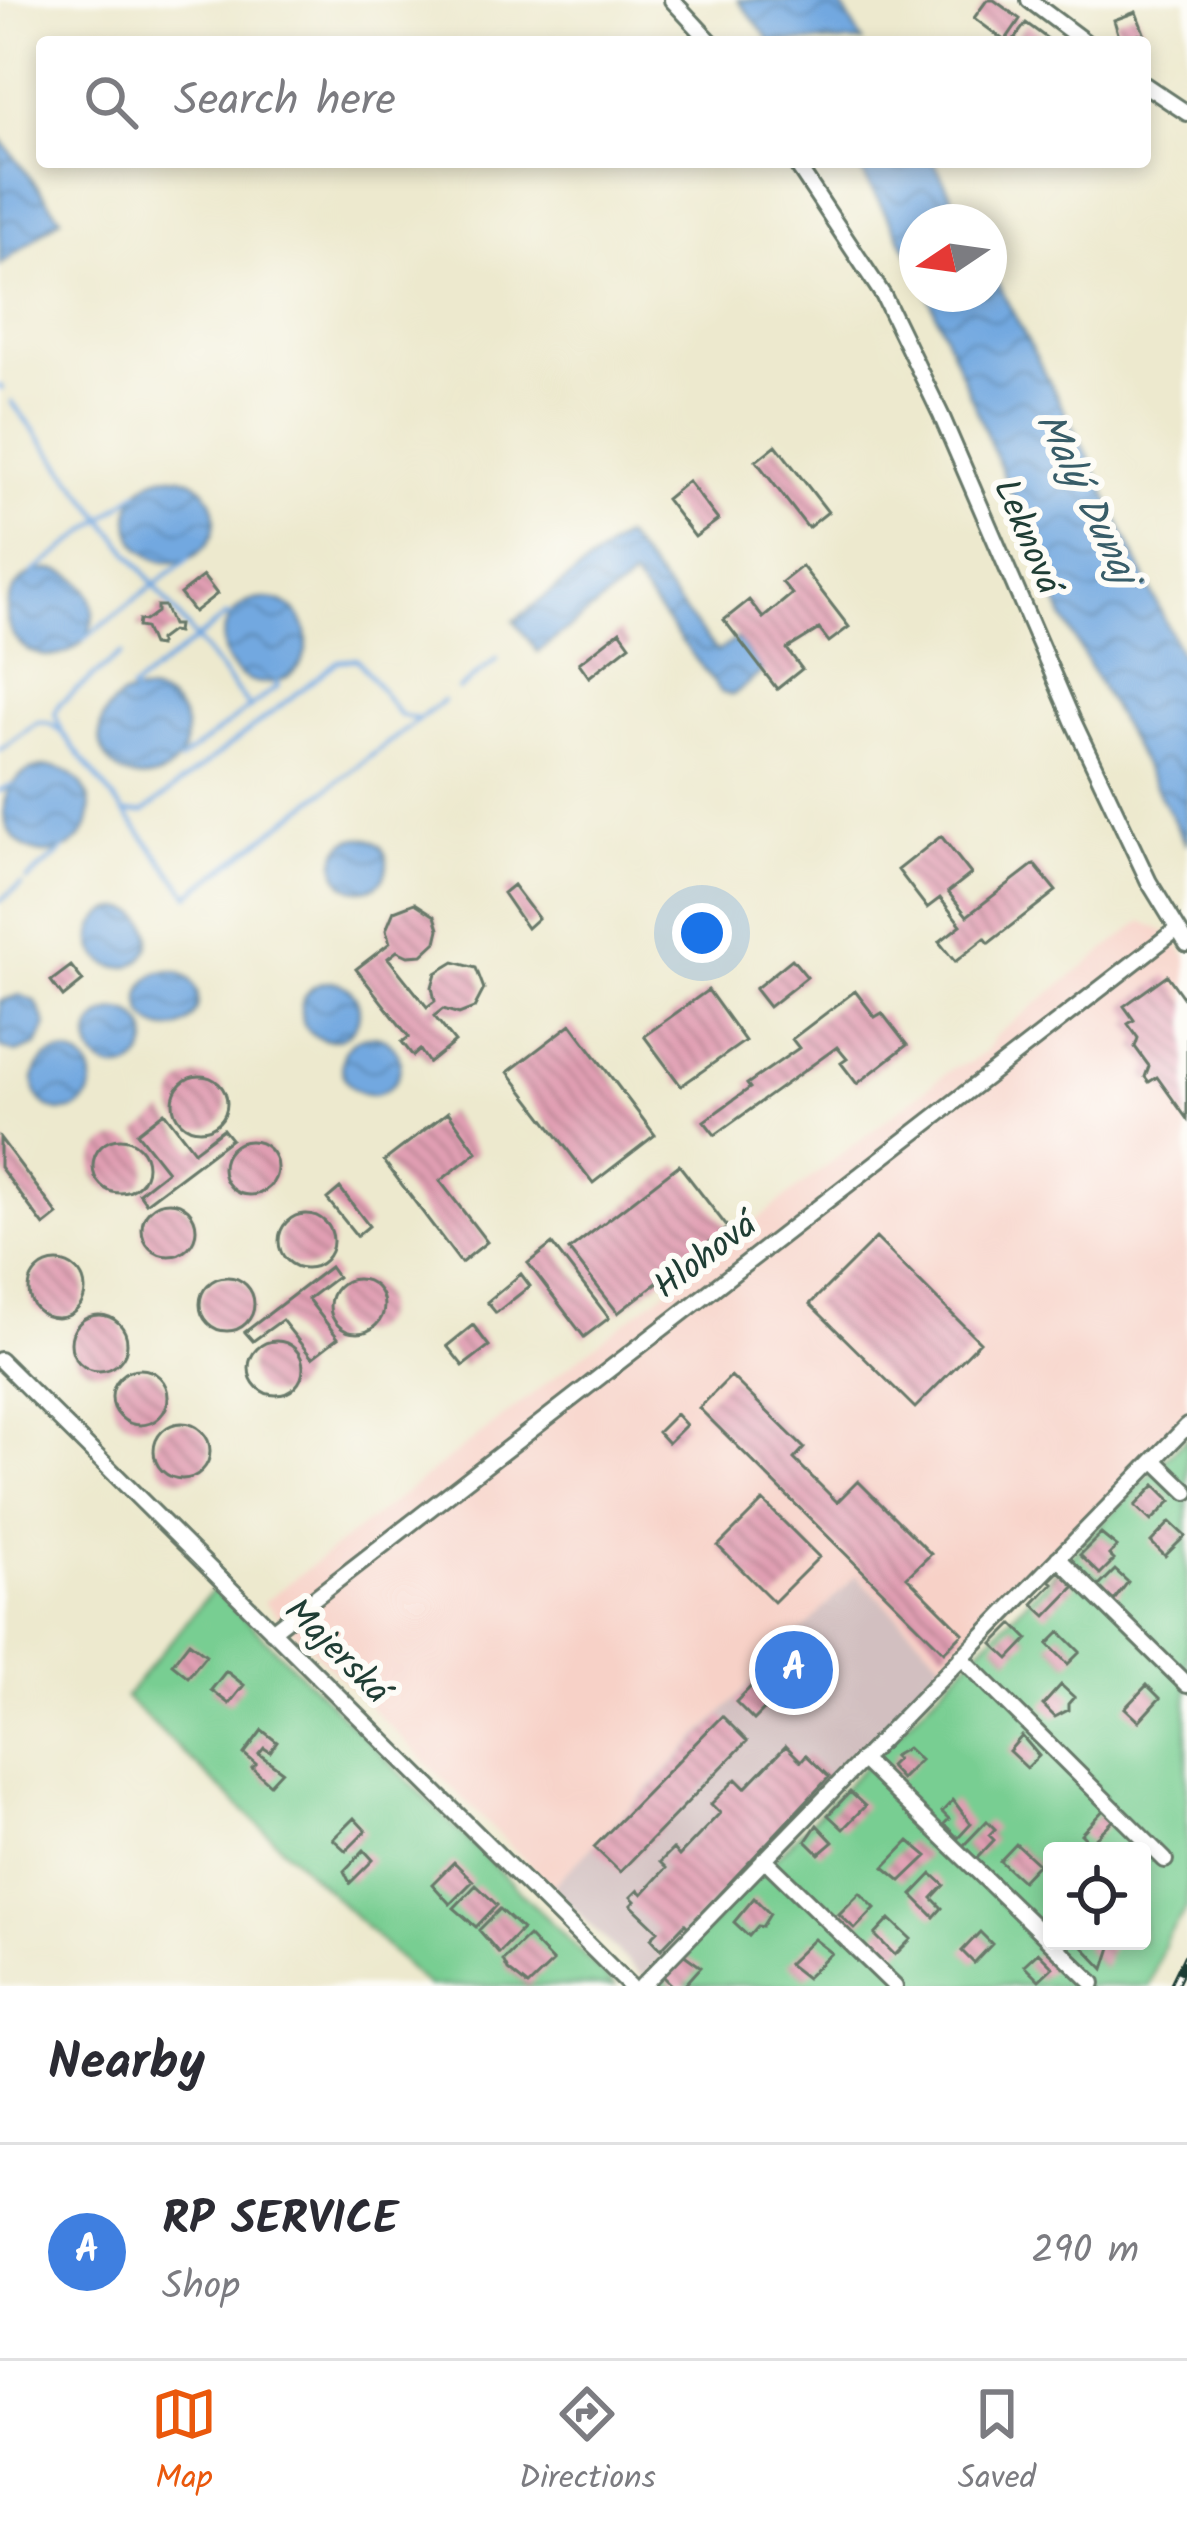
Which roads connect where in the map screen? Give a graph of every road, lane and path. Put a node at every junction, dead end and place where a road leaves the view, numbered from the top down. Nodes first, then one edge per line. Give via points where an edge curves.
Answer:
1 (672, 0) edge
2 (1029, 0) edge
3 (705, 36) edge
4 (1077, 36) edge
5 (1151, 89) edge
6 (1187, 113) edge
7 (799, 168) edge
8 (1176, 930) junction
9 (1187, 944) edge
10 (0, 1360) edge
11 (1187, 1426) edge
12 (1154, 1460) junction
13 (1187, 1492) edge
14 (1058, 1558) junction
15 (272, 1631) junction
16 (961, 1658) junction
17 (1187, 1684) edge
18 (862, 1759) junction
19 (764, 1859) junction
20 (1165, 1860) dead end
21 (1094, 1983) dead end
22 (630, 1986) edge
23 (641, 1986) edge
24 (895, 1986) edge

1 - 3 street
2 - 4 street
5 - 6 street
7 - 8 street, Leknová via 883,295 1072,721
8 - 9 street, Leknová
8 - 15 street, Hlohová
10 - 15 street, Majerská
11 - 12 street
12 - 13 street
12 - 14 street
14 - 16 street
14 - 17 street
15 - 22 street, Majerská
16 - 18 street
16 - 20 street
18 - 19 street
18 - 21 street
19 - 23 street
19 - 24 street

